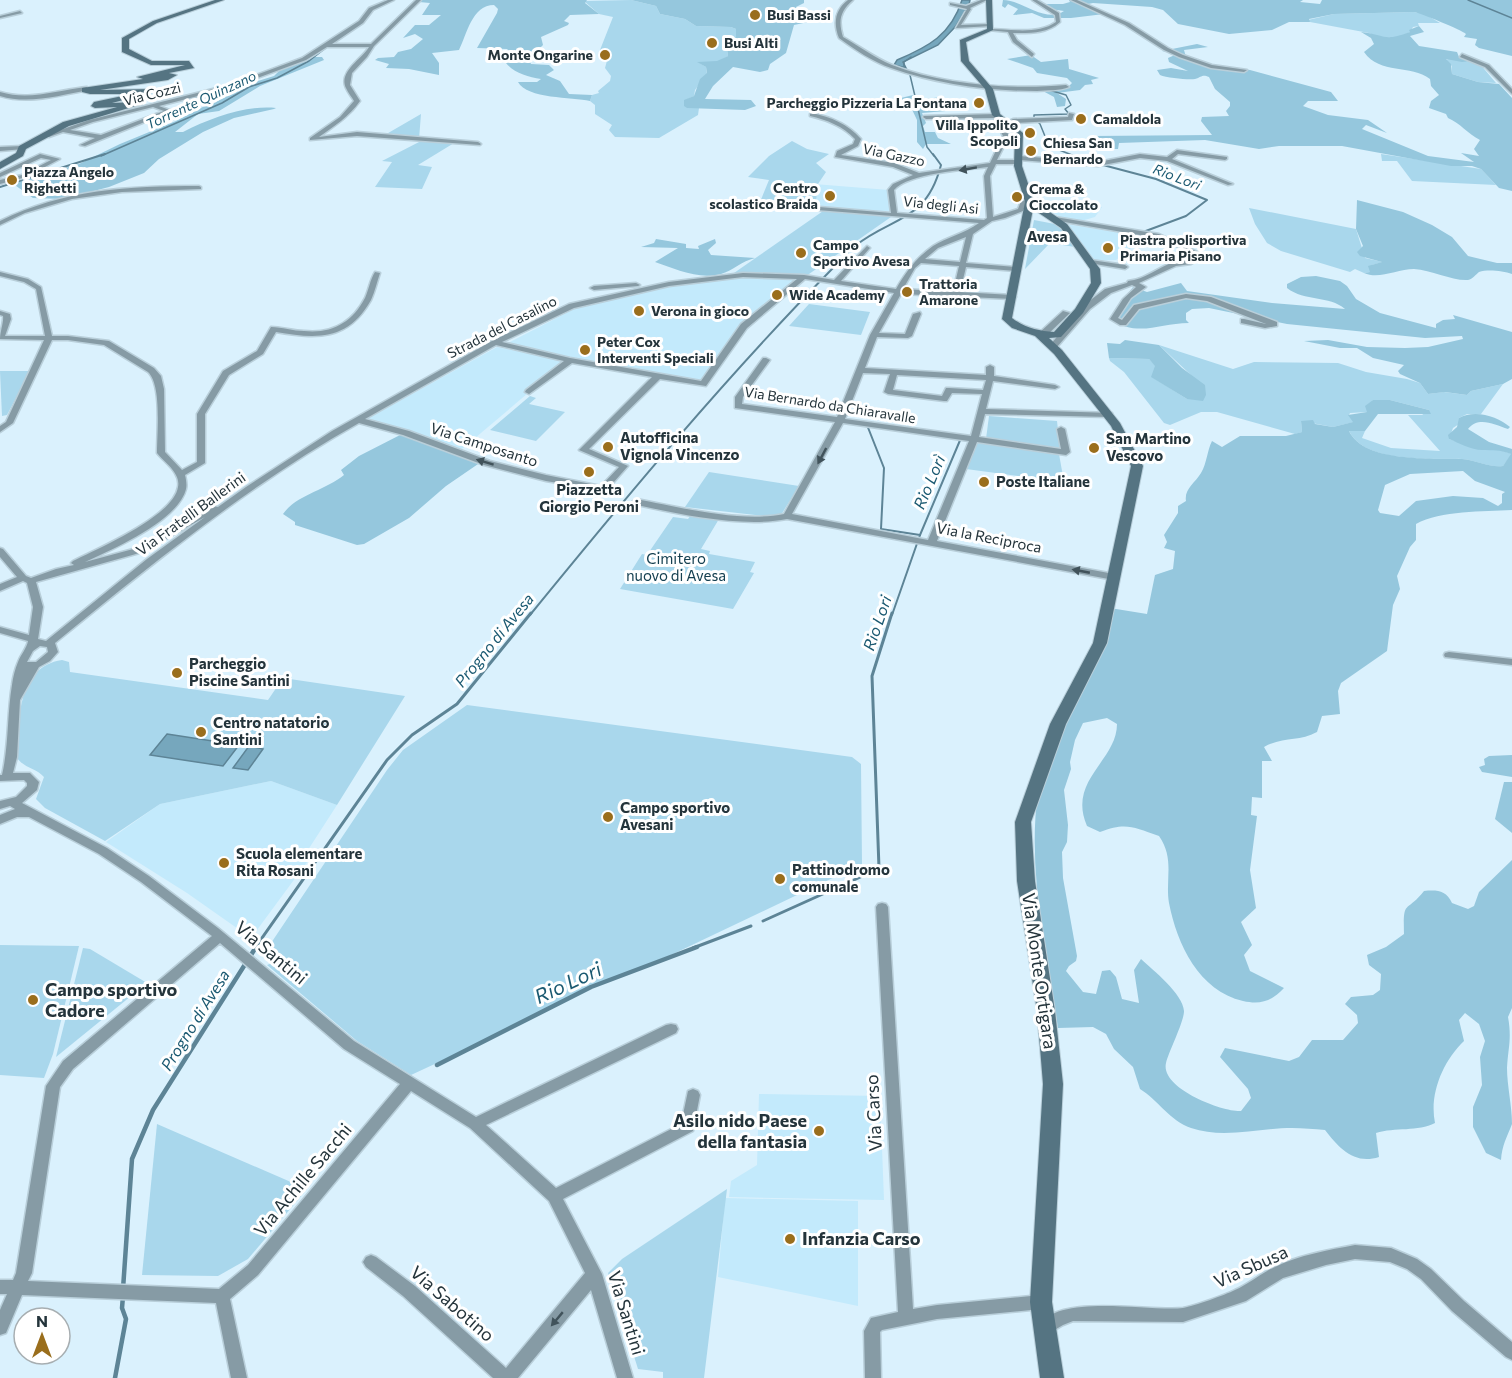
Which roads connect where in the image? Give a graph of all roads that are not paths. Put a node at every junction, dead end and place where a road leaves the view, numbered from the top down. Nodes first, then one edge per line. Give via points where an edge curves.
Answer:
1 (221, 0) edge
2 (392, 0) edge
3 (419, 0) edge
4 (851, 0) edge
5 (987, 0) edge
6 (1034, 0) edge
7 (1073, 0) edge
8 (952, 4) dead end
9 (969, 9) dead end
10 (20, 12) dead end
11 (0, 17) edge
12 (990, 27) junction
13 (1009, 30) junction
14 (372, 45) junction
15 (328, 46) junction
16 (1032, 55) dead end
17 (1462, 56) dead end
18 (1244, 70) dead end
19 (931, 79) junction
20 (938, 85) dead end
21 (987, 86) junction
22 (1066, 87) dead end
23 (87, 90) junction
24 (1512, 92) edge
25 (0, 93) edge
26 (154, 106) junction
27 (972, 110) dead end
28 (1071, 114) dead end
29 (812, 115) dead end
30 (997, 116) junction
31 (926, 117) dead end
32 (1011, 126) junction
33 (64, 131) junction
34 (49, 135) junction
35 (102, 137) junction
36 (478, 144) dead end
37 (83, 145) dead end
38 (0, 149) edge
39 (21, 151) junction
40 (40, 156) junction
41 (1225, 158) dead end
42 (1168, 159) junction
43 (1018, 160) junction
44 (993, 164) junction
45 (0, 166) edge
46 (918, 175) junction
47 (0, 176) edge
48 (15, 179) junction
49 (0, 182) edge
50 (1230, 184) dead end
51 (199, 188) dead end
52 (1030, 202) junction
53 (807, 208) dead end
54 (894, 213) junction
55 (1028, 217) junction
56 (1055, 219) junction
57 (988, 220) junction
58 (0, 223) edge
59 (970, 233) junction
60 (867, 248) dead end
61 (920, 261) junction
62 (1091, 262) junction
63 (962, 264) junction
64 (1125, 267) dead end
65 (1016, 269) junction
66 (377, 273) dead end
67 (0, 274) edge
68 (804, 277) junction
69 (836, 282) junction
70 (1130, 282) junction
71 (669, 284) junction
72 (594, 288) dead end
73 (896, 291) junction
74 (956, 293) junction
75 (1012, 297) junction
76 (0, 313) edge
77 (917, 314) dead end
78 (1066, 314) dead end
79 (1244, 321) dead end
80 (1040, 334) junction
81 (874, 335) junction
82 (49, 338) junction
83 (495, 343) junction
84 (1055, 343) junction
85 (570, 360) junction
86 (766, 360) dead end
87 (990, 367) dead end
88 (860, 370) junction
89 (894, 373) junction
90 (657, 377) junction
91 (990, 378) junction
92 (1054, 387) dead end
93 (529, 392) dead end
94 (985, 392) junction
95 (982, 411) junction
96 (1108, 416) junction
97 (357, 420) junction
98 (840, 420) junction
99 (1061, 429) dead end
100 (0, 430) edge
101 (974, 439) junction
102 (181, 474) junction
103 (249, 489) junction
104 (636, 502) dead end
105 (787, 516) junction
106 (928, 541) junction
107 (0, 551) edge
108 (52, 574) junction
109 (1113, 579) junction
110 (27, 580) junction
111 (0, 588) edge
112 (0, 630) edge
113 (33, 643) junction
114 (49, 643) junction
115 (1449, 655) dead end
116 (1512, 662) edge
117 (22, 664) junction
118 (35, 666) junction
119 (15, 703) junction
120 (8, 777) edge
121 (9, 804) edge
122 (33, 815) junction
123 (0, 820) edge
124 (882, 907) dead end
125 (220, 936) junction
126 (671, 1029) dead end
127 (408, 1083) junction
128 (693, 1095) dead end
129 (475, 1124) junction
130 (554, 1196) junction
131 (370, 1262) dead end
132 (594, 1274) junction
133 (21, 1280) junction
134 (0, 1287) edge
135 (222, 1296) junction
136 (1041, 1302) junction
137 (906, 1317) junction
138 (0, 1328) edge
139 (1046, 1328) junction
140 (1512, 1352) edge
141 (240, 1378) edge
142 (506, 1378) edge
143 (625, 1378) edge
144 (873, 1378) edge
145 (1052, 1378) edge

1 - 23 street via 155,22 126,38 125,50 148,62 191,66 141,77 173,75 166,78
2 - 15 street, Via Cozzi via 371,9 361,22
3 - 14 street
4 - 19 street via 840,10 837,20 841,38 885,63
5 - 8 street via 966,8
5 - 12 street
6 - 13 street via 1057,14 1057,23 1049,28
7 - 18 street via 1127,24 1181,56 1211,66
9 - 12 street via 958,27
10 - 11 street
12 - 13 street
12 - 21 street via 961,43 968,66
13 - 16 street via 1015,41
14 - 15 street, Via Cozzi
14 - 36 street via 352,68 348,88 357,101 354,106 343,119 312,139 357,134
15 - 26 street, Via Cozzi via 254,78
17 - 24 street via 1487,66
19 - 20 street
19 - 21 street
21 - 22 street
21 - 30 street
23 - 25 street via 22,98
23 - 34 street via 153,91 97,104 138,104 72,122
26 - 33 street, Via Cozzi
26 - 35 street via 169,111
27 - 30 street
28 - 32 street via 1070,119 1013,121
29 - 46 street, Via Gazzo via 846,127 858,139 856,145 837,156 894,165
30 - 31 street
30 - 32 street
30 - 44 street via 1006,136
32 - 43 street via 1019,133
33 - 34 street, Via Cozzi
33 - 35 street
34 - 39 street
35 - 37 street
38 - 39 street
39 - 40 street via 45,153
39 - 45 street
40 - 47 street
40 - 48 street via 57,159
41 - 42 street via 1177,152
42 - 43 street, Via Gazzo via 1140,156 1098,164
42 - 50 street
43 - 44 street, Via Gazzo
43 - 52 street
44 -> 46 street, Via Gazzo
44 - 57 street via 987,176
46 - 54 street, Via degli Asi via 891,190
47 - 48 street
48 - 49 street
51 - 58 street via 102,191 23,210
52 - 55 street
52 - 56 street
52 - 57 street via 1023,202 1022,210 1014,214
53 - 54 street, Via degli Asi
54 - 57 street, Via degli Asi
55 - 56 street
55 - 65 street
56 - 62 street
56 - 70 street via 1160,236 1198,255
57 - 59 street
59 - 61 street via 936,247
59 - 63 street
60 - 69 street
61 - 63 street
61 - 73 street
62 - 64 street
62 - 84 street via 1096,283
63 - 65 street
63 - 74 street
65 - 75 street
66 - 102 street via 366,302 342,329 324,334 274,329 260,352 226,373 201,414 201,464
67 - 82 street via 26,280 39,288
68 - 69 street, Strada del Casalino
68 - 71 street, Strada del Casalino via 743,275
68 - 90 street via 744,326 703,384
69 - 73 street, Strada del Casalino
70 - 79 street via 1142,287 1132,291 1114,319 1117,322 1123,323 1137,307 1186,296 1208,299 1274,324
70 - 84 street via 1108,291 1087,307
71 - 72 street, Strada del Casalino
71 - 83 street, Strada del Casalino via 572,306
73 - 74 street, Strada del Casalino
73 - 81 street
74 - 75 street, Strada del Casalino
75 - 80 street via 1008,321
76 - 82 street via 6,314 7,320 1,337
77 - 81 street via 908,336
78 - 80 street
80 - 84 street
81 - 88 street
82 - 100 street via 9,423
82 - 102 street via 106,343 157,376 161,453
83 - 85 street
83 - 97 street, Strada del Casalino
84 - 96 street, Via Monte Ortigara
85 - 90 street
85 - 93 street
86 - 98 street, Via Bernardo da Chiaravalle via 739,398 738,406
87 - 91 street
88 - 89 street
88 - 98 street
89 - 91 street
89 - 94 street via 888,392 944,399 949,390
90 -> 97 street, Via Camposanto via 583,450 624,465 603,489 487,463 406,433
91 - 92 street
91 - 94 street
94 - 95 street
95 - 96 street
95 - 101 street
96 - 109 street, Via Monte Ortigara via 1124,437 1137,466
97 - 103 street, Via Fratelli Ballerini
98 - 101 street, Via Bernardo da Chiaravalle
98 -> 105 street
99 - 101 street, Via Bernardo da Chiaravalle via 1066,452
101 - 106 street
102 - 108 street via 183,488 158,520
103 - 108 street via 140,550
103 - 114 street, Via Fratelli Ballerini via 150,561
104 - 105 street via 737,516
105 - 106 street, Via la Reciproca
109 -> 106 street, Via la Reciproca
107 - 110 street
108 - 110 street
109 - 136 street, Via Monte Ortigara via 1100,642 1058,724 1023,822 1026,881 1053,1084
110 - 111 street
110 - 113 street via 40,608
112 - 113 street
113 - 114 street
113 - 117 street
114 - 118 street via 53,652
115 - 116 street
117 - 118 street
117 - 119 street
118 - 119 street
119 - 120 street
120 - 121 street, Via Santini via 26,776 33,782 31,792
121 - 122 street, Via Santini
122 - 123 street via 16,813
122 - 125 street, Via Santini via 137,873
124 - 137 street, Via Carso
125 - 127 street, Via Santini via 350,1045
125 - 133 street via 68,1065 53,1086
126 - 129 street
127 - 129 street, Via Santini
127 - 135 street, Via Achille Sacchi via 253,1270
128 - 130 street via 688,1126
129 - 130 street, Via Santini
130 - 132 street, Via Santini
131 - 142 street, Via Sabotino via 409,1291
132 -> 142 street, Via Sabotino
132 - 143 street, Via Santini
133 - 134 street
133 - 135 street via 107,1291
133 - 138 street
135 - 141 street
136 - 137 street
136 - 139 street, Via Monte Ortigara
137 - 144 street via 877,1323 872,1331
139 - 140 street, Via Sbusa via 1073,1314 1183,1315 1240,1296 1279,1272 1355,1252 1391,1255 1412,1264
139 - 145 street, Via Monte Ortigara

